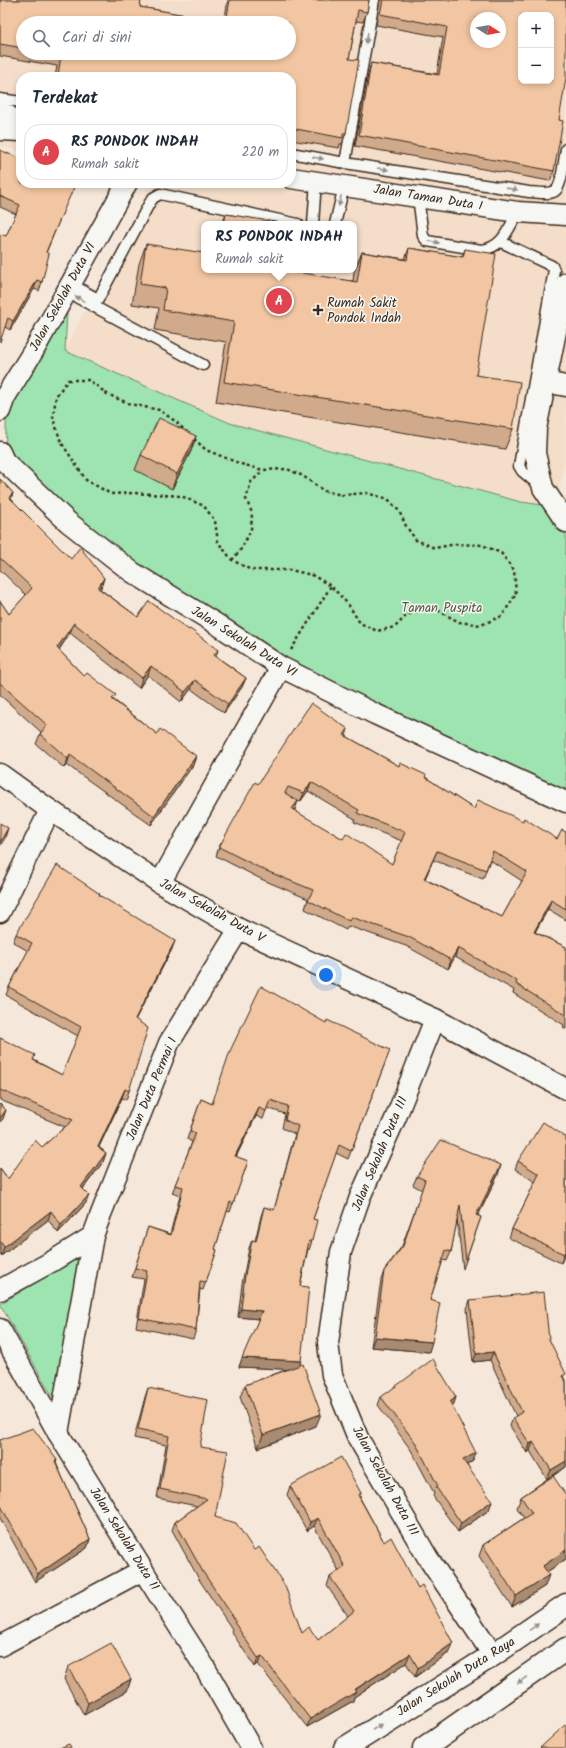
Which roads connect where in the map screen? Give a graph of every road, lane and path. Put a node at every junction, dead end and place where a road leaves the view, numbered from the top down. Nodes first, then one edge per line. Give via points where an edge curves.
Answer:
1 (374, 0) edge
2 (0, 99) edge
3 (16, 101) edge
4 (0, 113) edge
5 (16, 121) edge
6 (0, 130) edge
7 (16, 131) edge
8 (566, 149) edge
9 (296, 154) edge
10 (345, 163) junction
11 (296, 179) edge
12 (316, 181) junction
13 (344, 186) junction
14 (124, 188) edge
15 (418, 196) junction
16 (518, 212) junction
17 (566, 215) edge
18 (285, 221) edge
19 (313, 221) edge
20 (336, 221) edge
21 (501, 242) junction
22 (566, 283) edge
23 (69, 288) junction
24 (96, 303) junction
25 (203, 365) dead end
26 (545, 382) junction
27 (566, 386) edge
28 (0, 411) edge
29 (0, 452) edge
30 (263, 470) junction
31 (543, 488) junction
32 (566, 522) edge
33 (232, 560) junction
34 (331, 586) junction
35 (281, 667) junction
36 (0, 774) edge
37 (566, 802) edge
38 (50, 810) junction
39 (160, 882) junction
40 (0, 912) edge
41 (239, 929) junction
42 (435, 1019) junction
43 (566, 1089) edge
44 (93, 1236) junction
45 (0, 1290) edge
46 (0, 1329) edge
47 (58, 1433) junction
48 (143, 1570) junction
49 (566, 1605) edge
50 (0, 1646) edge
51 (566, 1649) edge
52 (493, 1655) junction
53 (250, 1748) edge
54 (345, 1748) edge
55 (424, 1748) edge

1 -> 10 lane
2 - 3 lane
4 - 5 street
6 - 7 street
10 -> 8 lane via 546,193 554,192 559,186
9 -> 10 lane
11 - 12 street, Jalan Taman Duta I
12 - 13 street, Jalan Taman Duta I
12 - 19 lane
13 - 15 street, Jalan Taman Duta I
13 -> 20 lane
14 - 23 street, Jalan Sekolah Duta VI
15 - 16 street, Jalan Taman Duta I
15 -> 21 lane via 423,236 427,240 481,250 489,249
16 - 17 street, Jalan Taman Duta I
16 - 21 lane
18 - 24 lane via 160,194 149,204
21 - 31 lane via 552,266 554,270 519,466
22 - 26 street
23 - 24 lane
23 - 28 street, Jalan Sekolah Duta VI via 5,397
24 - 25 lane
26 - 27 street
26 - 31 street via 536,429 535,453
29 - 35 street, Jalan Sekolah Duta VI via 4,461 68,522 132,572
30 - 33 path via 251,482 246,499 252,513 251,530
30 - 33 path via 206,450 159,410 130,404 107,394 89,380 68,380 56,396 53,418 61,442 86,480 111,494 181,496 204,506 215,521 218,542
30 - 34 path via 286,469 303,476 324,491 342,495 367,493 388,499 399,511 416,540 435,548 456,544 482,545 501,553 514,570 516,594 502,616 481,625 459,622 439,611 423,609 407,615 395,628 377,632 360,623 348,604
31 - 32 street
33 - 34 path via 251,570 290,570 305,573
34 - 35 path
35 - 37 street, Jalan Sekolah Duta VI via 375,714
35 - 39 street
36 - 38 street, Jalan Sekolah Duta V
38 - 39 street, Jalan Sekolah Duta V
38 - 40 street
39 - 41 street, Jalan Sekolah Duta V
41 - 42 street, Jalan Sekolah Duta V
41 - 44 street, Jalan Duta Permai I via 169,1043
42 - 43 street, Jalan Sekolah Duta V
42 - 52 street, Jalan Sekolah Duta III via 396,1117 360,1197 341,1252 328,1344 332,1374 358,1438 428,1558
44 - 45 street
44 - 47 street, Jalan Duta Permai I
46 - 47 street, Jalan Sekolah Duta II
47 - 48 street, Jalan Sekolah Duta II
48 - 50 street
48 - 53 street, Jalan Sekolah Duta II via 204,1666
52 -> 49 street, Jalan Sekolah Duta Raya
51 -> 55 street
54 -> 52 street, Jalan Sekolah Duta Raya

